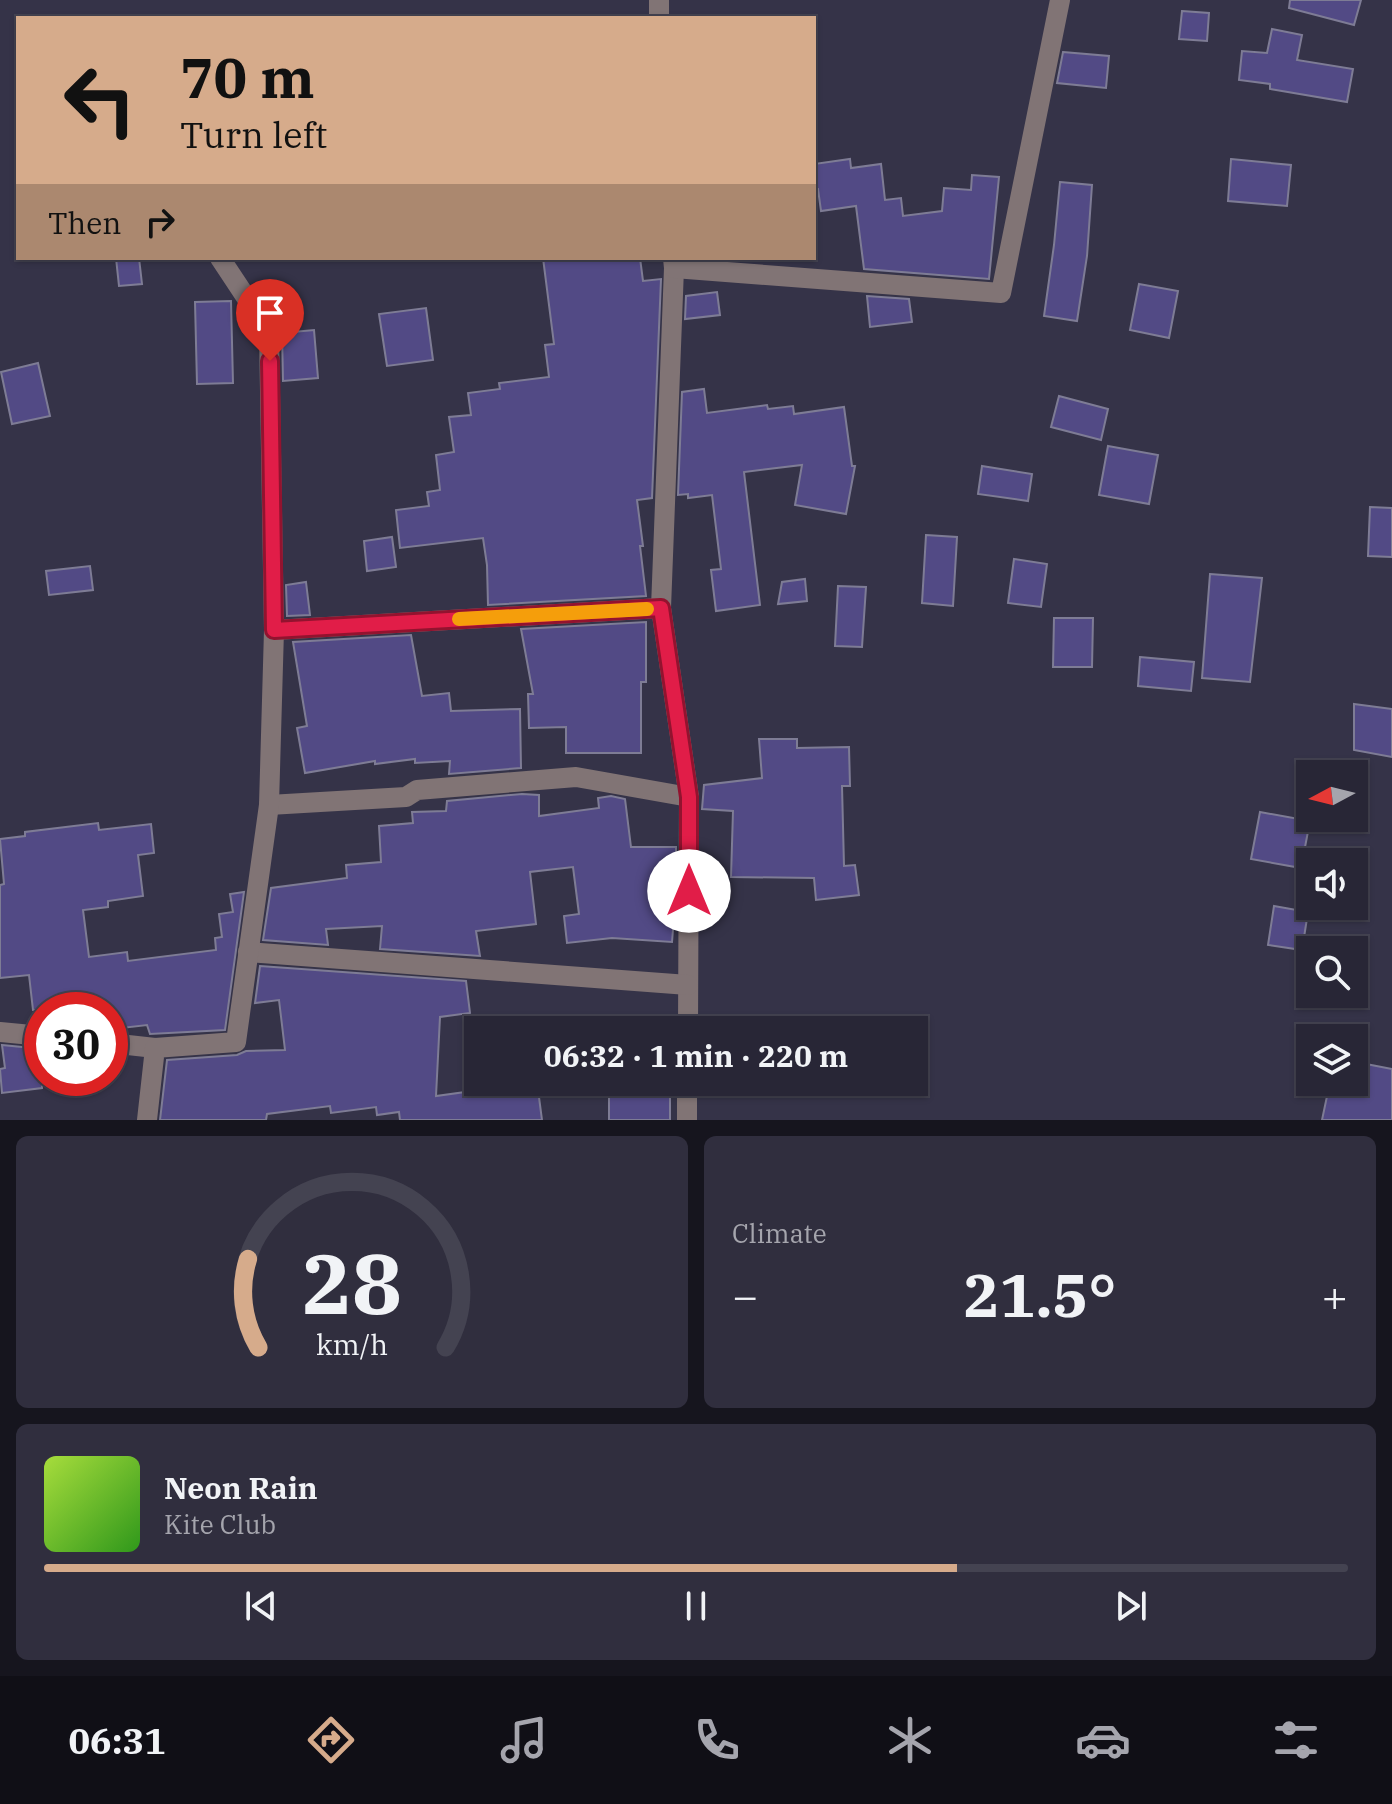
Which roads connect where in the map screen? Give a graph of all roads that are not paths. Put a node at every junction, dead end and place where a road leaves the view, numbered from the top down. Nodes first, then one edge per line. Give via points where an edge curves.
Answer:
1 (1060, 0) edge
2 (221, 260) edge
3 (674, 263) edge
4 (661, 608) junction
5 (274, 630) junction
6 (689, 797) junction
7 (269, 805) junction
8 (248, 952) junction
9 (688, 985) junction
10 (688, 1016) edge
11 (0, 1032) edge
12 (24, 1034) edge
13 (128, 1045) edge
14 (155, 1048) junction
15 (687, 1096) edge
16 (147, 1120) edge
17 (687, 1120) edge

1 - 3 street via 1001,293
2 - 5 street via 269,332
3 - 4 street
4 - 5 street
4 - 6 street
5 - 7 street
6 - 7 street via 576,777 417,790 406,797
6 - 9 street
7 - 8 street
8 - 9 street
8 - 14 street via 236,1042
9 - 10 street
11 - 12 street
13 - 14 street
14 - 16 street
15 - 17 street

